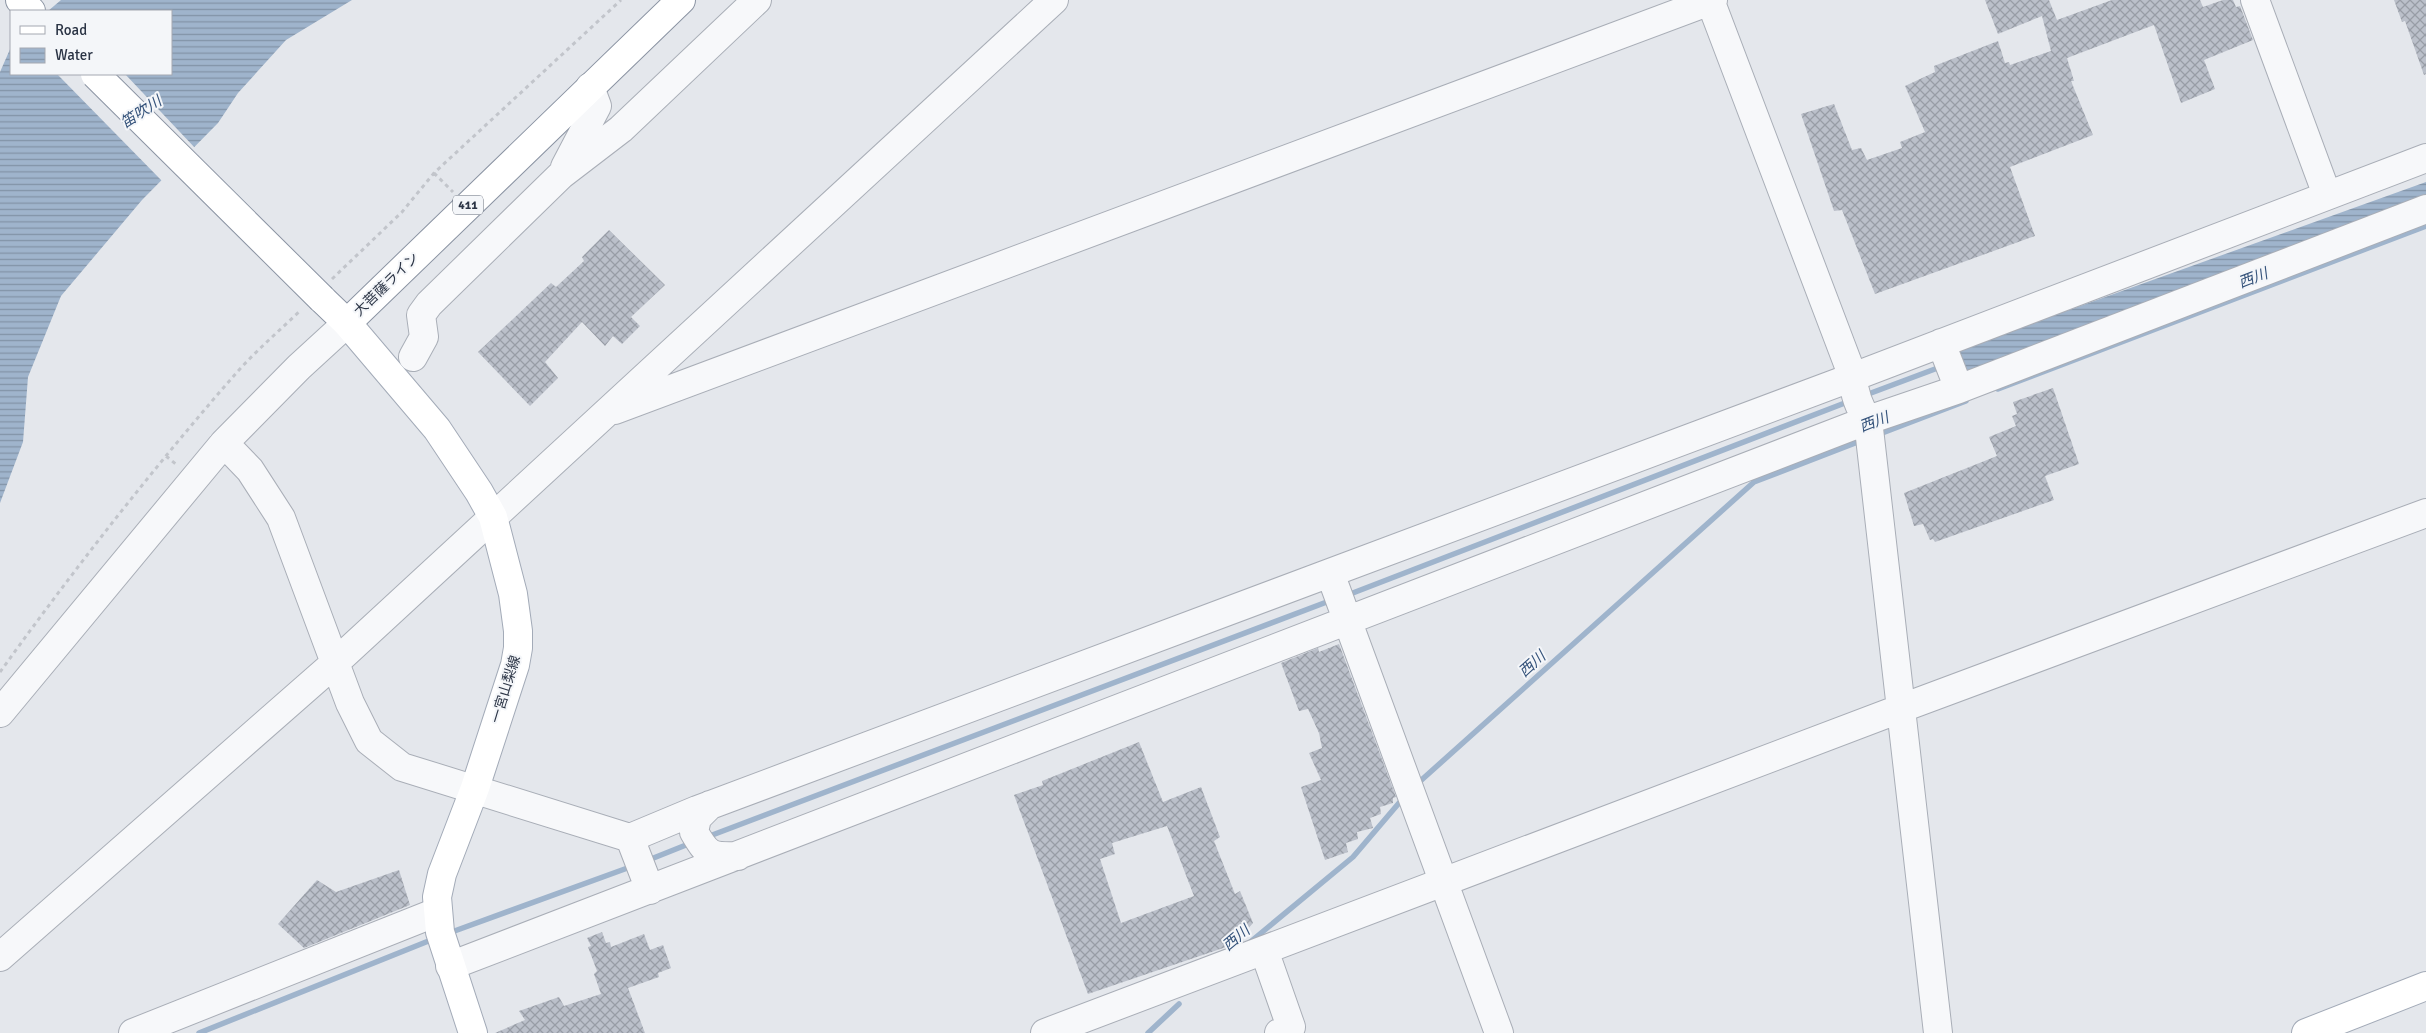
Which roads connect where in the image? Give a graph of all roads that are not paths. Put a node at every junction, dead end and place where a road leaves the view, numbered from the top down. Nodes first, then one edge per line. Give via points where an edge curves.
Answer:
1 (20, 0) edge
2 (681, 0) edge
3 (757, 0) edge
4 (1054, 0) edge
5 (1711, 0) edge
6 (2255, 0) edge
7 (30, 10) edge
8 (95, 75) edge
9 (590, 87) junction
10 (2426, 158) edge
11 (561, 175) junction
12 (2327, 195) junction
13 (2426, 209) edge
14 (347, 322) junction
15 (1943, 348) junction
16 (413, 357) dead end
17 (1853, 383) junction
18 (1956, 385) junction
19 (601, 415) junction
20 (1868, 431) junction
21 (224, 442) junction
22 (2426, 513) edge
23 (493, 517) junction
24 (1330, 573) junction
25 (1347, 622) junction
26 (336, 662) junction
27 (1902, 708) junction
28 (0, 713) edge
29 (475, 788) junction
30 (710, 805) junction
31 (738, 856) junction
32 (640, 864) junction
33 (1443, 882) junction
34 (443, 941) junction
35 (1264, 950) junction
36 (0, 957) edge
37 (2426, 986) edge
38 (1077, 1027) edge
39 (133, 1033) edge
40 (473, 1033) edge
41 (1045, 1033) edge
42 (1279, 1033) edge
43 (1499, 1033) edge
44 (1938, 1033) edge
45 (2306, 1033) edge

1 - 7 main road
2 - 9 main road, 大菩薩ライン / 411
3 - 11 street via 621,130
4 - 19 street
5 - 17 street
5 - 19 street
6 - 12 street
8 - 14 main road, 大菩薩ライン, bridge
9 - 11 street via 597,106
9 - 14 main road, 大菩薩ライン / 411
10 - 12 street
11 - 16 street via 429,304 421,315 424,337
12 - 15 street
13 - 18 street
14 - 21 street
14 - 23 main road, 一宮山梨線 via 437,429
15 - 17 street
15 - 18 street
17 - 20 street
17 - 24 street
18 - 20 street
19 - 23 street
20 - 25 street
20 - 27 street
21 - 26 street via 250,470 281,518
21 - 28 street
22 - 27 street
23 - 26 street
23 - 29 main road, 一宮山梨線 via 513,594 518,648
24 - 25 street
24 - 30 street
25 - 31 street
25 - 33 street
26 - 29 street via 350,703 369,741 376,748 402,767
26 - 36 street
27 - 33 street
27 - 44 street
29 - 32 street
29 - 34 main road, 一宮山梨線 via 442,874
30 - 31 street via 697,818 694,832 703,848 716,857
30 - 32 street
31 - 32 street
32 - 34 street
33 - 35 street
33 - 43 street
34 - 39 street
34 - 40 main road, 一宮山梨線
35 - 38 street
35 - 42 street via 1291,1027
37 - 45 main road
38 - 41 street

